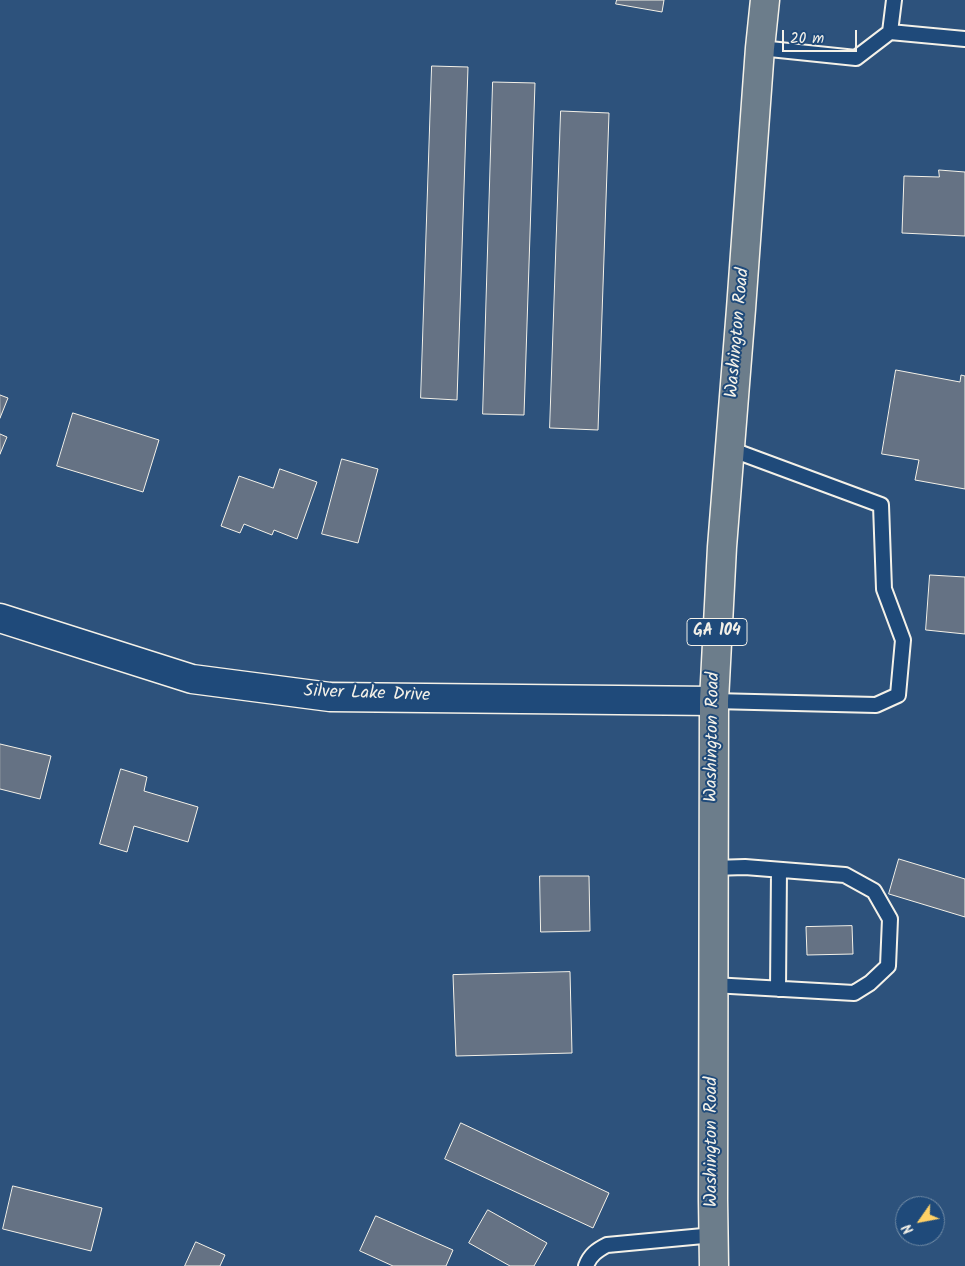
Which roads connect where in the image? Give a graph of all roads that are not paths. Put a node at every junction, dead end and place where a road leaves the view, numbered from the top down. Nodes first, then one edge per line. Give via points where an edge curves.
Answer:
1 (765, 0) edge
2 (894, 0) edge
3 (890, 32) junction
4 (965, 39) edge
5 (760, 48) junction
6 (730, 449) junction
7 (0, 618) edge
8 (714, 701) junction
9 (713, 868) junction
10 (779, 870) junction
11 (713, 986) junction
12 (778, 989) junction
13 (714, 1235) junction
14 (586, 1266) edge
15 (714, 1266) edge

1 - 5 main road, Washington Road / GA 104
2 - 3 lane
3 - 4 lane
3 - 5 lane via 856,58
5 - 6 main road, Washington Road / GA 104
6 - 8 main road, Washington Road / GA 104
6 - 8 lane via 881,504 884,589 903,640 898,695 876,705
7 - 8 street, Silver Lake Drive via 192,679 330,697
8 - 9 main road, Washington Road / GA 104
9 - 10 lane
9 - 11 main road, Washington Road / GA 104
10 - 12 lane
10 - 12 lane via 845,874 874,891 890,919 888,966 854,994
11 - 12 lane
11 - 13 main road, Washington Road / GA 104
13 - 14 lane via 607,1245 596,1250
13 - 15 main road, Washington Road / GA 104

